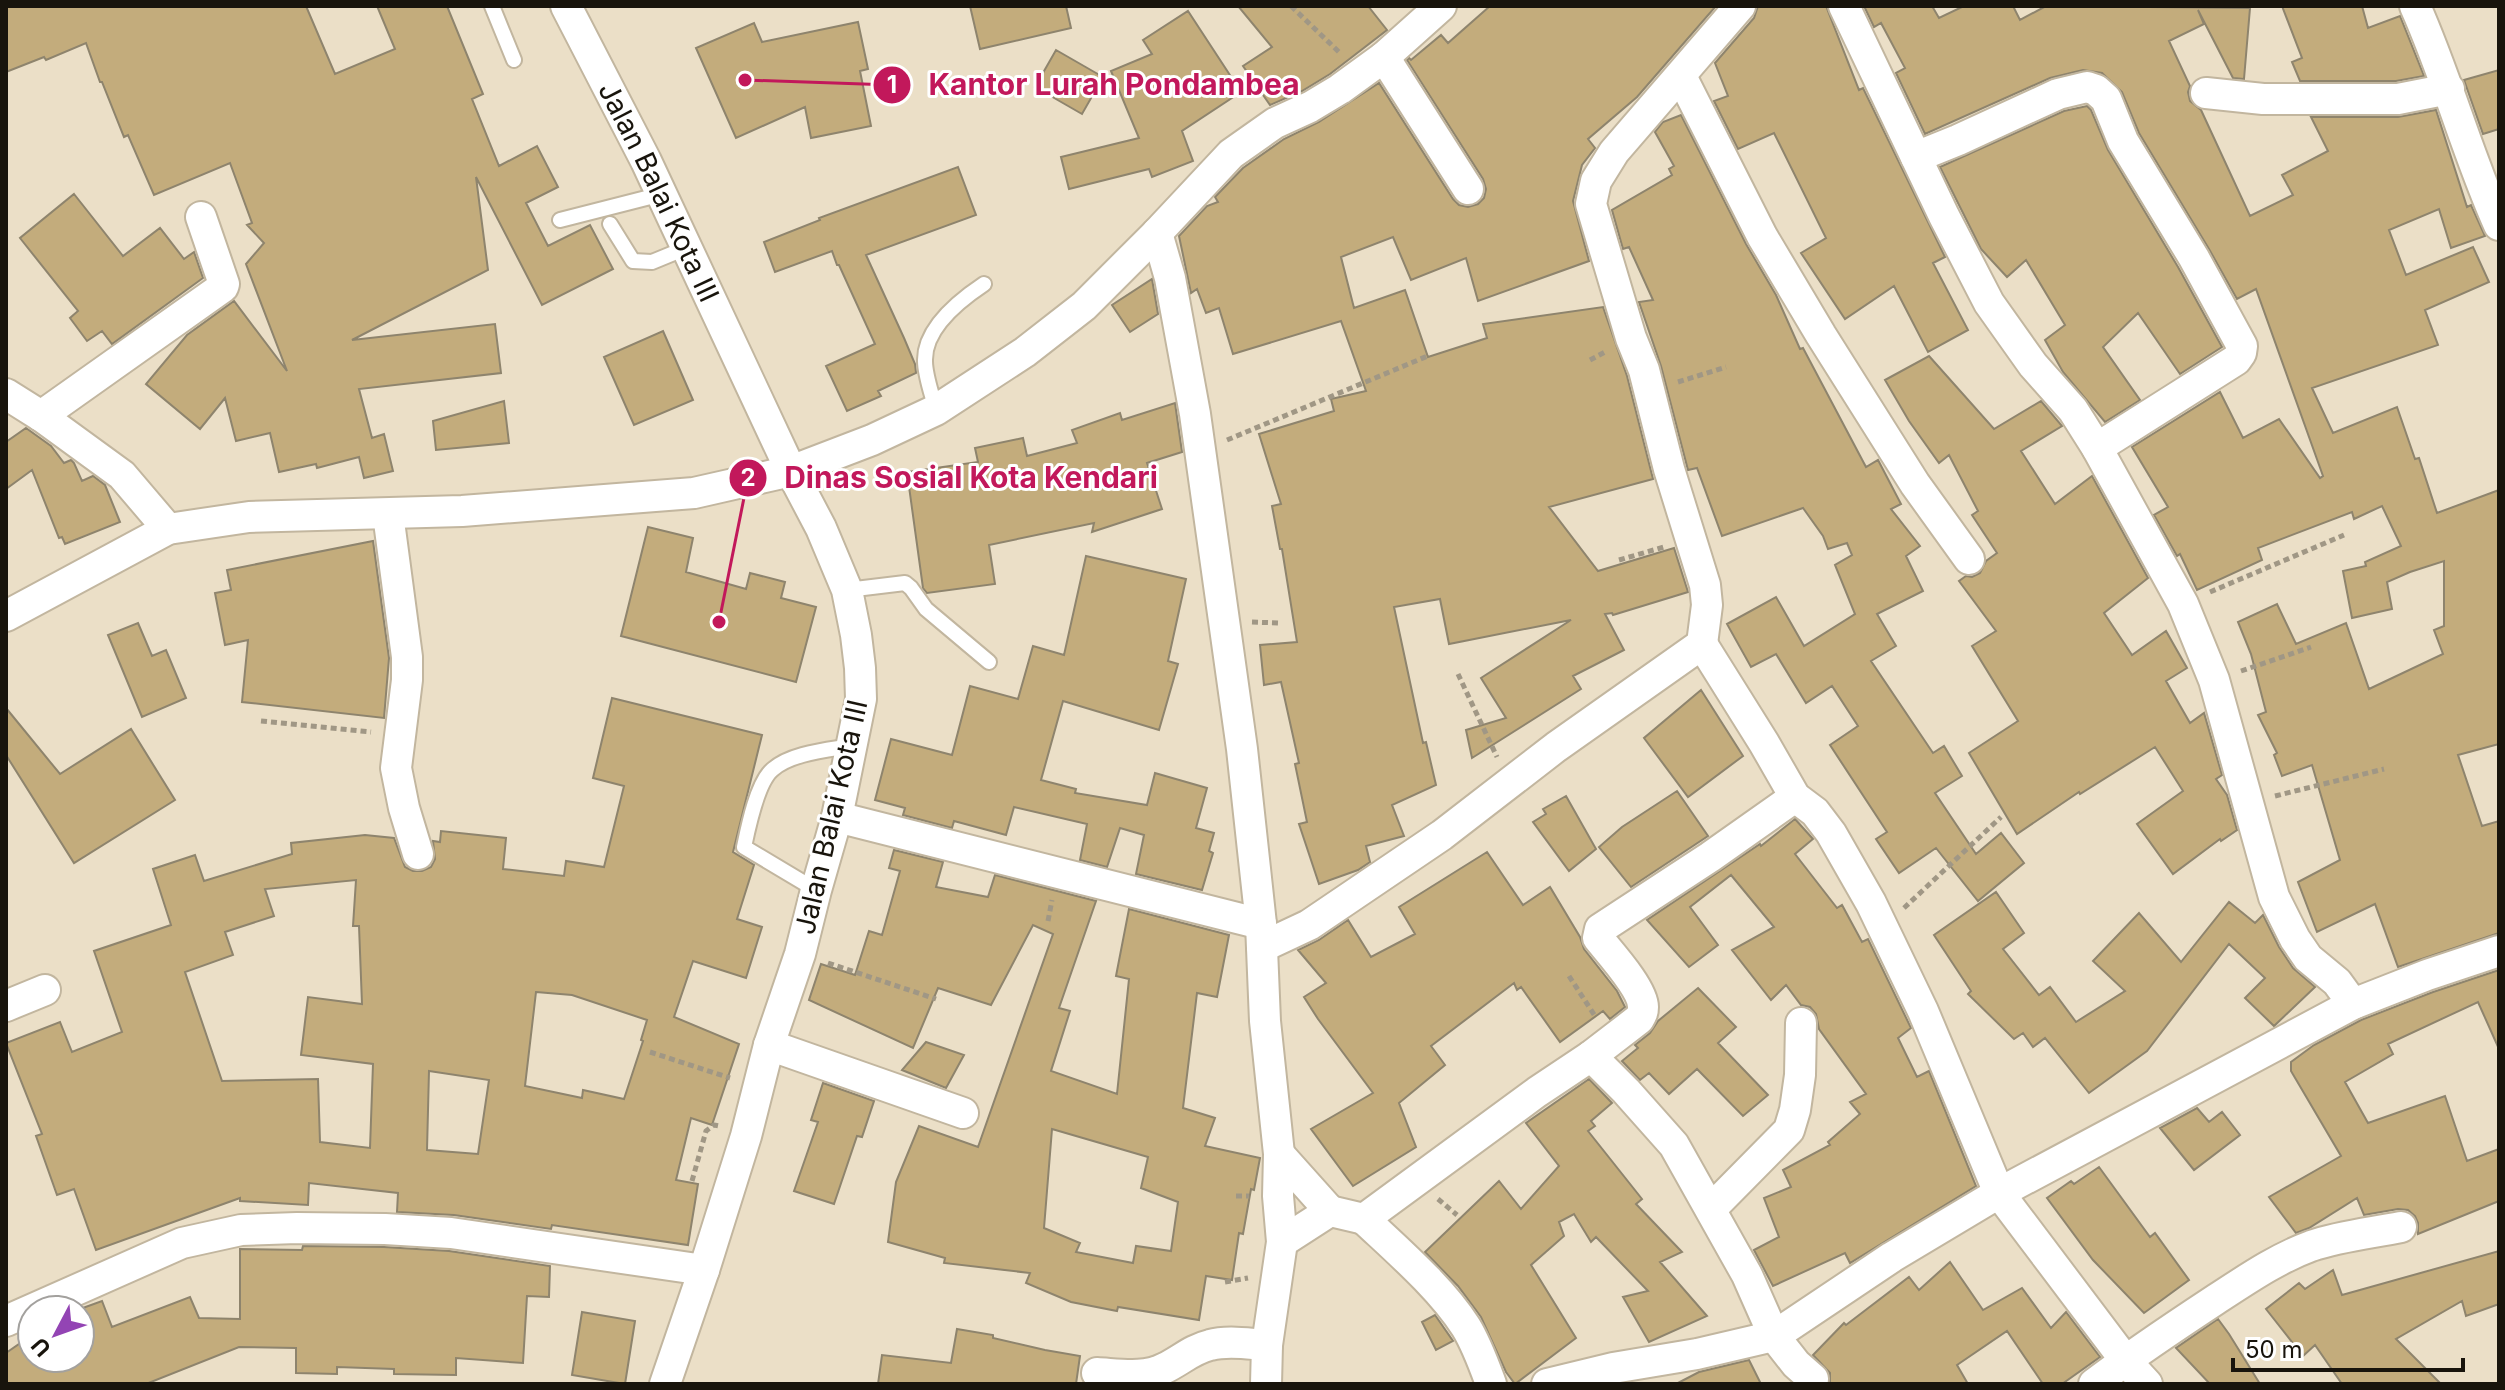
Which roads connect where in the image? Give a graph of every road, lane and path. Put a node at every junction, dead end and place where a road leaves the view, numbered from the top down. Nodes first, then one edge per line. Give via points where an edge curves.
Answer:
1 (492, 6) edge
2 (566, 6) edge
3 (1291, 6) edge
4 (1441, 6) edge
5 (1740, 6) edge
6 (1844, 6) edge
7 (2415, 6) edge
8 (514, 60) dead end
9 (1373, 65) junction
10 (1681, 76) junction
11 (2449, 89) junction
12 (2206, 93) dead end
13 (1916, 157) junction
14 (1468, 189) dead end
15 (662, 194) junction
16 (201, 217) dead end
17 (560, 220) dead end
18 (610, 224) dead end
19 (2499, 225) edge
20 (1157, 233) junction
21 (686, 248) junction
22 (984, 284) dead end
23 (1430, 355) dead end
24 (1726, 367) dead end
25 (1651, 391) junction
26 (6, 394) edge
27 (936, 410) junction
28 (41, 416) junction
29 (2097, 448) junction
30 (1200, 451) junction
31 (791, 471) junction
32 (388, 514) junction
33 (168, 529) junction
34 (2344, 535) dead end
35 (1691, 538) junction
36 (1969, 559) dead end
37 (1619, 560) dead end
38 (847, 590) junction
39 (2183, 604) junction
40 (6, 616) edge
41 (1702, 644) junction
42 (2311, 647) dead end
43 (989, 662) dead end
44 (1458, 674) dead end
45 (2214, 680) junction
46 (261, 721) dead end
47 (400, 735) junction
48 (851, 746) junction
49 (2384, 769) dead end
50 (1509, 783) junction
51 (1795, 797) junction
52 (2247, 804) junction
53 (837, 817) junction
54 (2001, 817) dead end
55 (418, 854) dead end
56 (816, 890) junction
57 (1882, 928) junction
58 (1262, 936) junction
59 (2499, 951) edge
60 (800, 954) junction
61 (1569, 976) dead end
62 (45, 990) dead end
63 (936, 999) dead end
64 (2353, 1004) junction
65 (6, 1006) edge
66 (1801, 1023) dead end
67 (769, 1045) junction
68 (1601, 1048) junction
69 (650, 1052) dead end
70 (757, 1087) junction
71 (963, 1113) dead end
72 (1279, 1154) junction
73 (1999, 1193) junction
74 (1711, 1209) junction
75 (1330, 1211) junction
76 (1364, 1219) junction
77 (2401, 1227) dead end
78 (1282, 1242) junction
79 (704, 1270) junction
80 (6, 1321) edge
81 (1774, 1336) junction
82 (1267, 1345) junction
83 (2125, 1360) junction
84 (1097, 1373) dead end
85 (1813, 1379) dead end
86 (665, 1384) edge
87 (1266, 1384) edge
88 (1491, 1384) edge
89 (1547, 1384) edge
90 (2094, 1384) edge
91 (2147, 1384) edge

1 - 8 lane
2 - 15 street, Jalan Balai Kota III
3 - 9 path
4 - 9 street
5 - 10 street
6 - 13 street
7 - 11 street
9 - 14 street
9 - 20 street via 1231,154
10 - 25 street via 1614,152 1596,181 1591,204
10 - 36 street via 1784,273 1915,484
11 - 12 street via 2398,99 2263,99
11 - 19 street
13 - 29 street via 1989,303
13 - 29 street via 2058,94 2087,87 2106,99 2123,141 2242,346 2236,360
15 - 17 lane
15 - 21 street, Jalan Balai Kota III
16 - 28 street via 224,285
18 - 21 lane via 633,261 652,262
20 - 27 street via 1084,306
20 - 30 street via 1170,278
21 - 31 street, Jalan Balai Kota III
22 - 27 lane via 963,298 927,342 925,362
23 - 30 path
24 - 25 path
25 - 35 street
26 - 28 street
27 - 31 street
28 - 33 street via 122,475
29 - 39 street
30 - 58 street
31 - 32 street via 694,493
31 - 38 street, Jalan Balai Kota III
32 - 33 street via 249,517
32 - 47 street via 407,657
33 - 40 street
34 - 39 path
35 - 37 path
35 - 41 street via 1705,585
38 - 43 lane via 905,583 926,609
38 - 48 street, Jalan Balai Kota III via 861,699
39 - 45 street
41 - 50 street
41 - 51 street
42 - 45 path
44 - 50 path
45 - 52 street
46 - 47 path
47 - 55 street via 398,784
48 - 53 street, Jalan Balai Kota III
48 - 56 lane via 802,754 771,770 751,810 744,847
49 - 52 path
50 - 58 street via 1309,925
51 - 57 street via 1831,833
51 - 68 street via 1600,929 1598,938 1642,999 1644,1010
52 - 64 street via 2274,897 2295,939
53 - 56 street, Jalan Balai Kota III
53 - 58 street
54 - 57 path
56 - 60 street, Jalan Balai Kota III
57 - 73 street
58 - 72 street
59 - 64 street
60 - 63 path
60 - 67 street, Jalan Balai Kota III
61 - 68 path
62 - 65 street
64 - 73 street
66 - 74 street via 1800,1075 1789,1130
67 - 70 street, Jalan Balai Kota III
67 - 71 street
68 - 74 street via 1626,1091 1674,1145
68 - 76 street
69 - 70 path
70 - 79 street, Jalan Balai Kota III
72 - 75 street
72 - 78 street
73 - 81 street
73 - 83 street
74 - 81 street
75 - 76 street
75 - 78 street
76 - 88 street via 1465,1326
77 - 83 street via 2289,1255
78 - 82 street
79 - 80 street via 451,1233 241,1230 182,1243
79 - 86 street, Jalan Balai Kota III
81 - 85 street
81 - 89 street
82 - 84 street via 1226,1342 1190,1352 1150,1374
82 - 87 street
83 - 90 street
83 - 91 street

